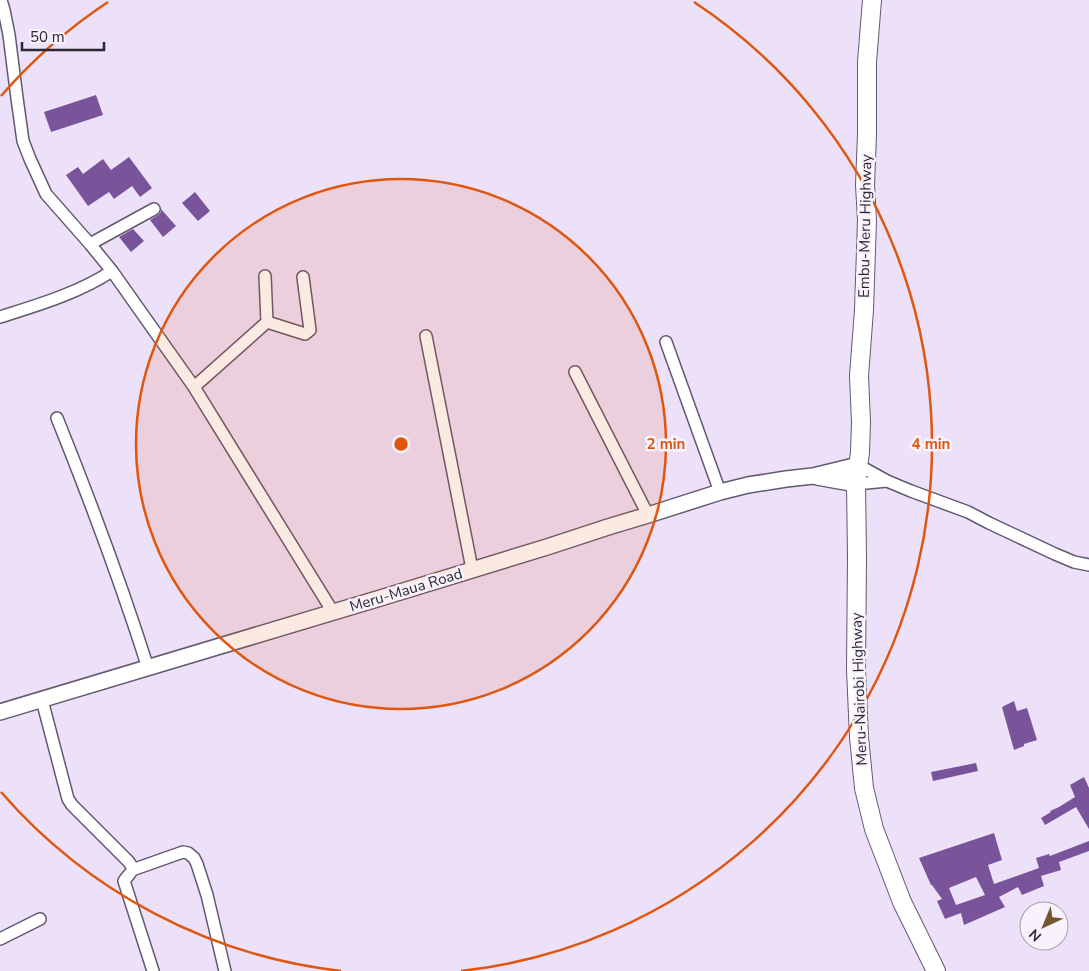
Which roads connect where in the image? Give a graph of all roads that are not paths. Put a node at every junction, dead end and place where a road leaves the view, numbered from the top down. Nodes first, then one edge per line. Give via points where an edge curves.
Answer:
1 (1, 0) edge
2 (872, 0) edge
3 (154, 209) dead end
4 (90, 244) junction
5 (112, 271) junction
6 (265, 276) dead end
7 (303, 277) dead end
8 (0, 317) edge
9 (267, 322) junction
10 (426, 336) dead end
11 (666, 342) dead end
12 (575, 372) dead end
13 (194, 388) junction
14 (57, 418) dead end
15 (859, 459) junction
16 (814, 476) junction
17 (886, 480) junction
18 (856, 484) junction
19 (720, 492) junction
20 (648, 515) junction
21 (1089, 565) edge
22 (472, 569) junction
23 (333, 612) junction
24 (148, 668) junction
25 (42, 700) junction
26 (0, 712) edge
27 (132, 870) junction
28 (40, 919) dead end
29 (0, 939) edge
30 (153, 971) edge
31 (225, 971) edge
32 (936, 971) edge

1 - 4 street via 9,35 16,98 30,159 46,194
2 - 15 highway, Embu-Meru Highway via 867,62 867,220 859,376
3 - 4 street
4 - 5 street
5 - 8 street via 62,296
5 - 13 street
6 - 9 street
7 - 9 street via 310,330 304,334
9 - 13 street
10 - 22 street
11 - 19 street
12 - 20 street
13 - 23 street
14 - 24 street via 103,537
15 - 16 main road, Meru-Maua Road
15 - 17 street
15 - 18 highway, Meru-Nairobi Highway
16 - 18 main road, Meru-Maua Road
16 - 19 main road, Meru-Maua Road
17 - 18 street
17 - 21 street via 968,512 1074,562
18 - 32 highway, Meru-Nairobi Highway via 856,670 858,737 864,788 874,829 895,885
19 - 20 main road, Meru-Maua Road
20 - 22 main road, Meru-Maua Road
22 - 23 main road, Meru-Maua Road
23 - 24 main road, Meru-Maua Road
24 - 25 main road, Meru-Maua Road
25 - 26 main road, Meru-Maua Road
25 - 27 street via 68,799 128,860
27 - 30 street via 125,884
27 - 31 street via 182,852 194,858 207,895
28 - 29 street

